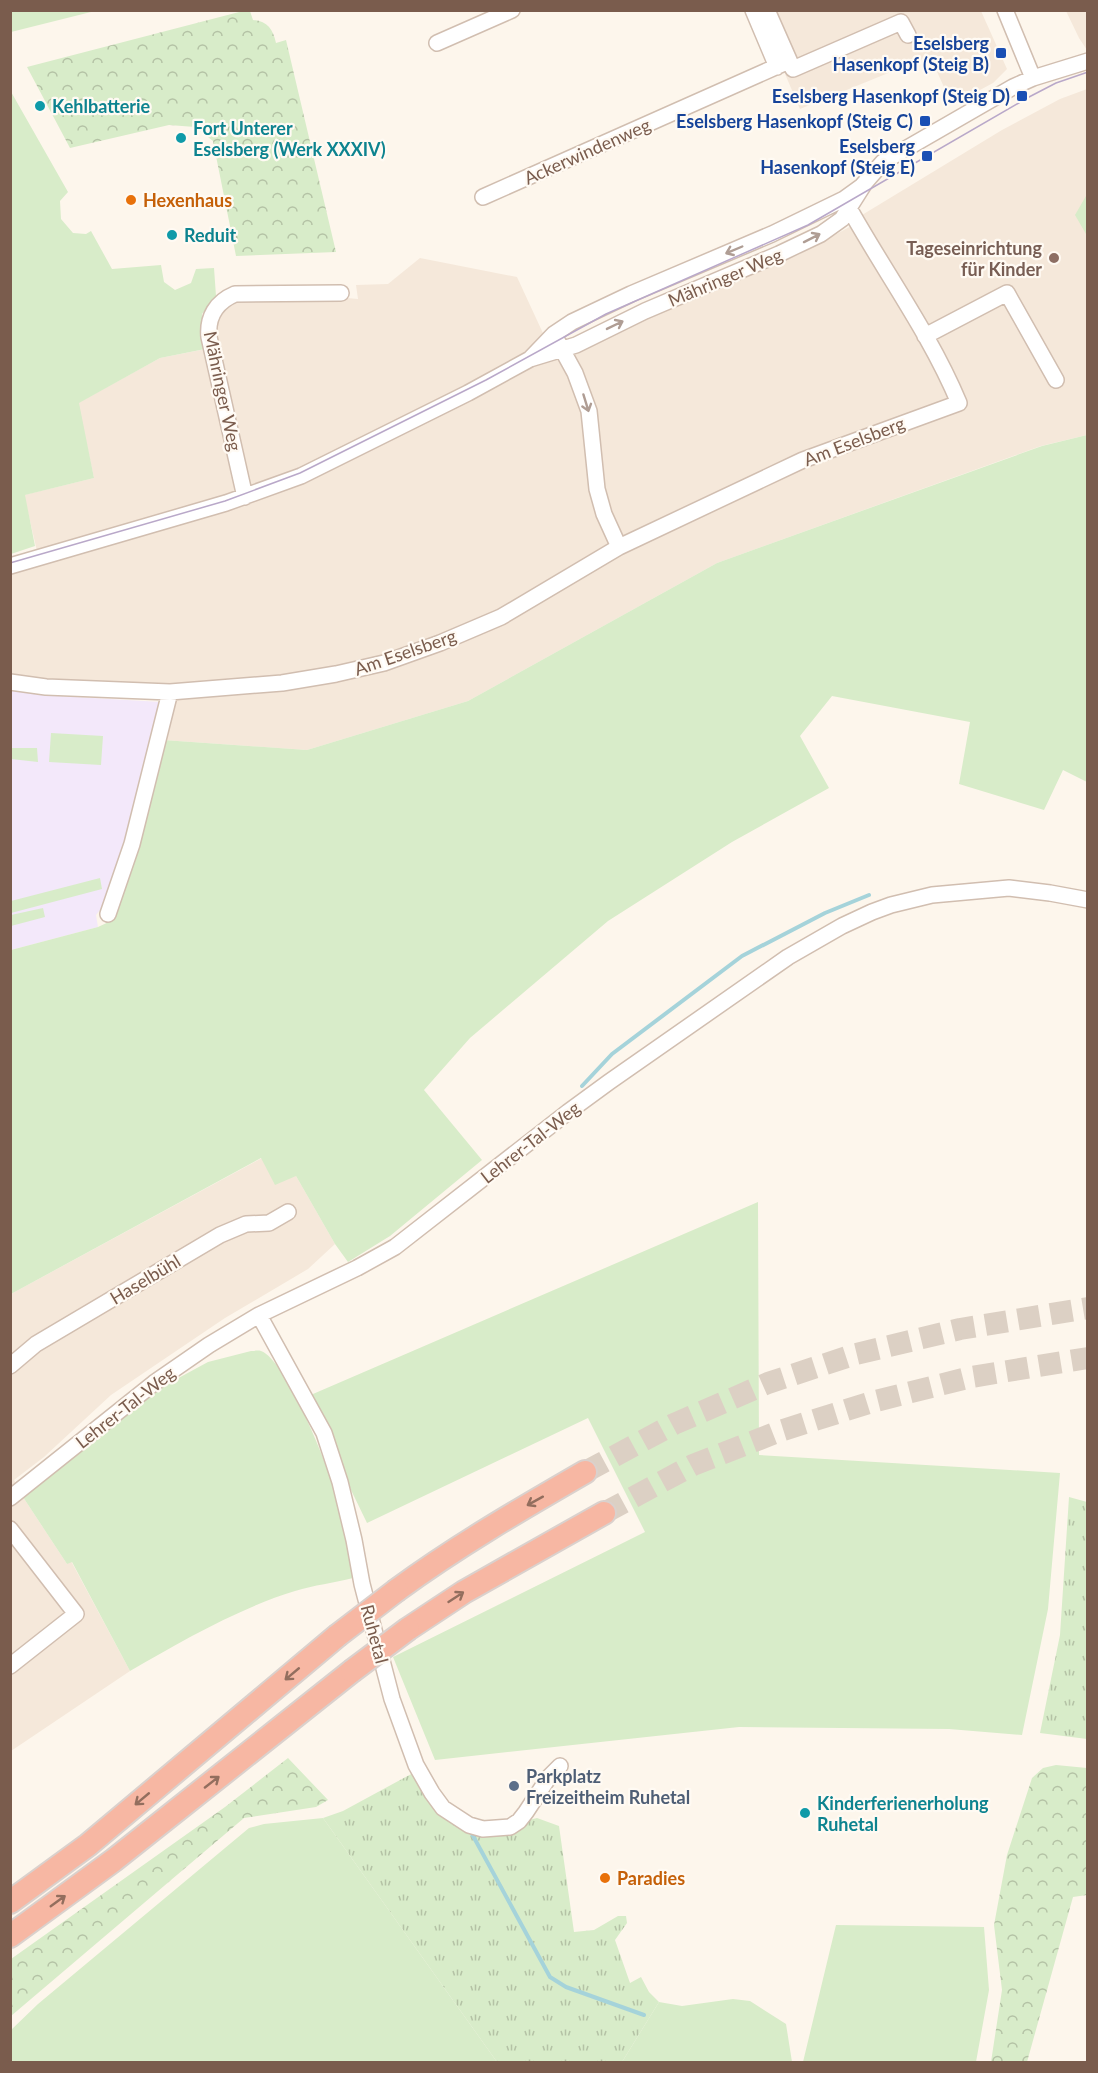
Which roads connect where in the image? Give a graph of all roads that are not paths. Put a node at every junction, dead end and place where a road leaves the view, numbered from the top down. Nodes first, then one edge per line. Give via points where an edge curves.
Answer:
1 (512, 10) edge
2 (753, 10) edge
3 (767, 10) edge
4 (1005, 10) edge
5 (908, 35) dead end
6 (437, 43) dead end
7 (1088, 61) edge
8 (786, 66) junction
9 (1033, 78) junction
10 (483, 197) dead end
11 (847, 204) junction
12 (341, 293) dead end
13 (554, 334) junction
14 (925, 336) junction
15 (562, 350) junction
16 (530, 359) junction
17 (1056, 380) dead end
18 (245, 497) junction
19 (619, 547) junction
20 (10, 566) edge
21 (10, 682) edge
22 (170, 692) junction
23 (1088, 900) edge
24 (108, 914) dead end
25 (288, 1212) dead end
26 (259, 1315) junction
27 (10, 1366) edge
28 (585, 1472) tunnel mouth
29 (13, 1490) edge
30 (604, 1513) tunnel mouth
31 (10, 1529) edge
32 (10, 1666) edge
33 (560, 1766) dead end
34 (10, 1902) edge
35 (10, 1936) edge

1 - 6 street
2 - 8 street
3 - 8 street
4 - 9 street
5 - 8 street, Ackerwindenweg via 901,22
7 - 9 street, Mähringer Weg
8 - 10 street, Ackerwindenweg
9 - 11 street, Mähringer Weg via 888,159
11 -> 13 street, Mähringer Weg via 609,304
11 - 14 street, Am Eselsberg
15 -> 11 street, Mähringer Weg via 831,229 842,219
12 - 18 street, Mähringer Weg via 235,294 211,315 209,337
13 - 15 street
13 - 16 street, Mähringer Weg
14 - 17 street via 1007,293
14 - 19 street, Am Eselsberg via 959,403 803,460
15 - 16 street, Mähringer Weg
15 -> 19 street via 589,411 597,489
16 - 18 street, Mähringer Weg via 324,465
18 - 20 street, Mähringer Weg
19 - 22 street, Am Eselsberg via 501,617 384,663 282,683
21 - 22 street, Am Eselsberg
22 - 24 street via 132,844
23 - 26 street, Lehrer-Tal-Weg via 1009,888 965,892 891,905 842,926 788,957 609,1082 395,1247
25 - 27 street, Haselbühl via 269,1223 246,1224 220,1235 36,1344
26 - 29 street, Lehrer-Tal-Weg via 154,1383
26 - 33 street, Ruhetal via 324,1433 340,1482 392,1699 416,1765 432,1793 443,1808 469,1825 483,1829 510,1827 519,1821
28 -> 34 highway, bridge via 509,1515 397,1590 87,1845
35 -> 30 highway, bridge via 114,1860 408,1629 464,1592
31 - 32 street via 76,1614

